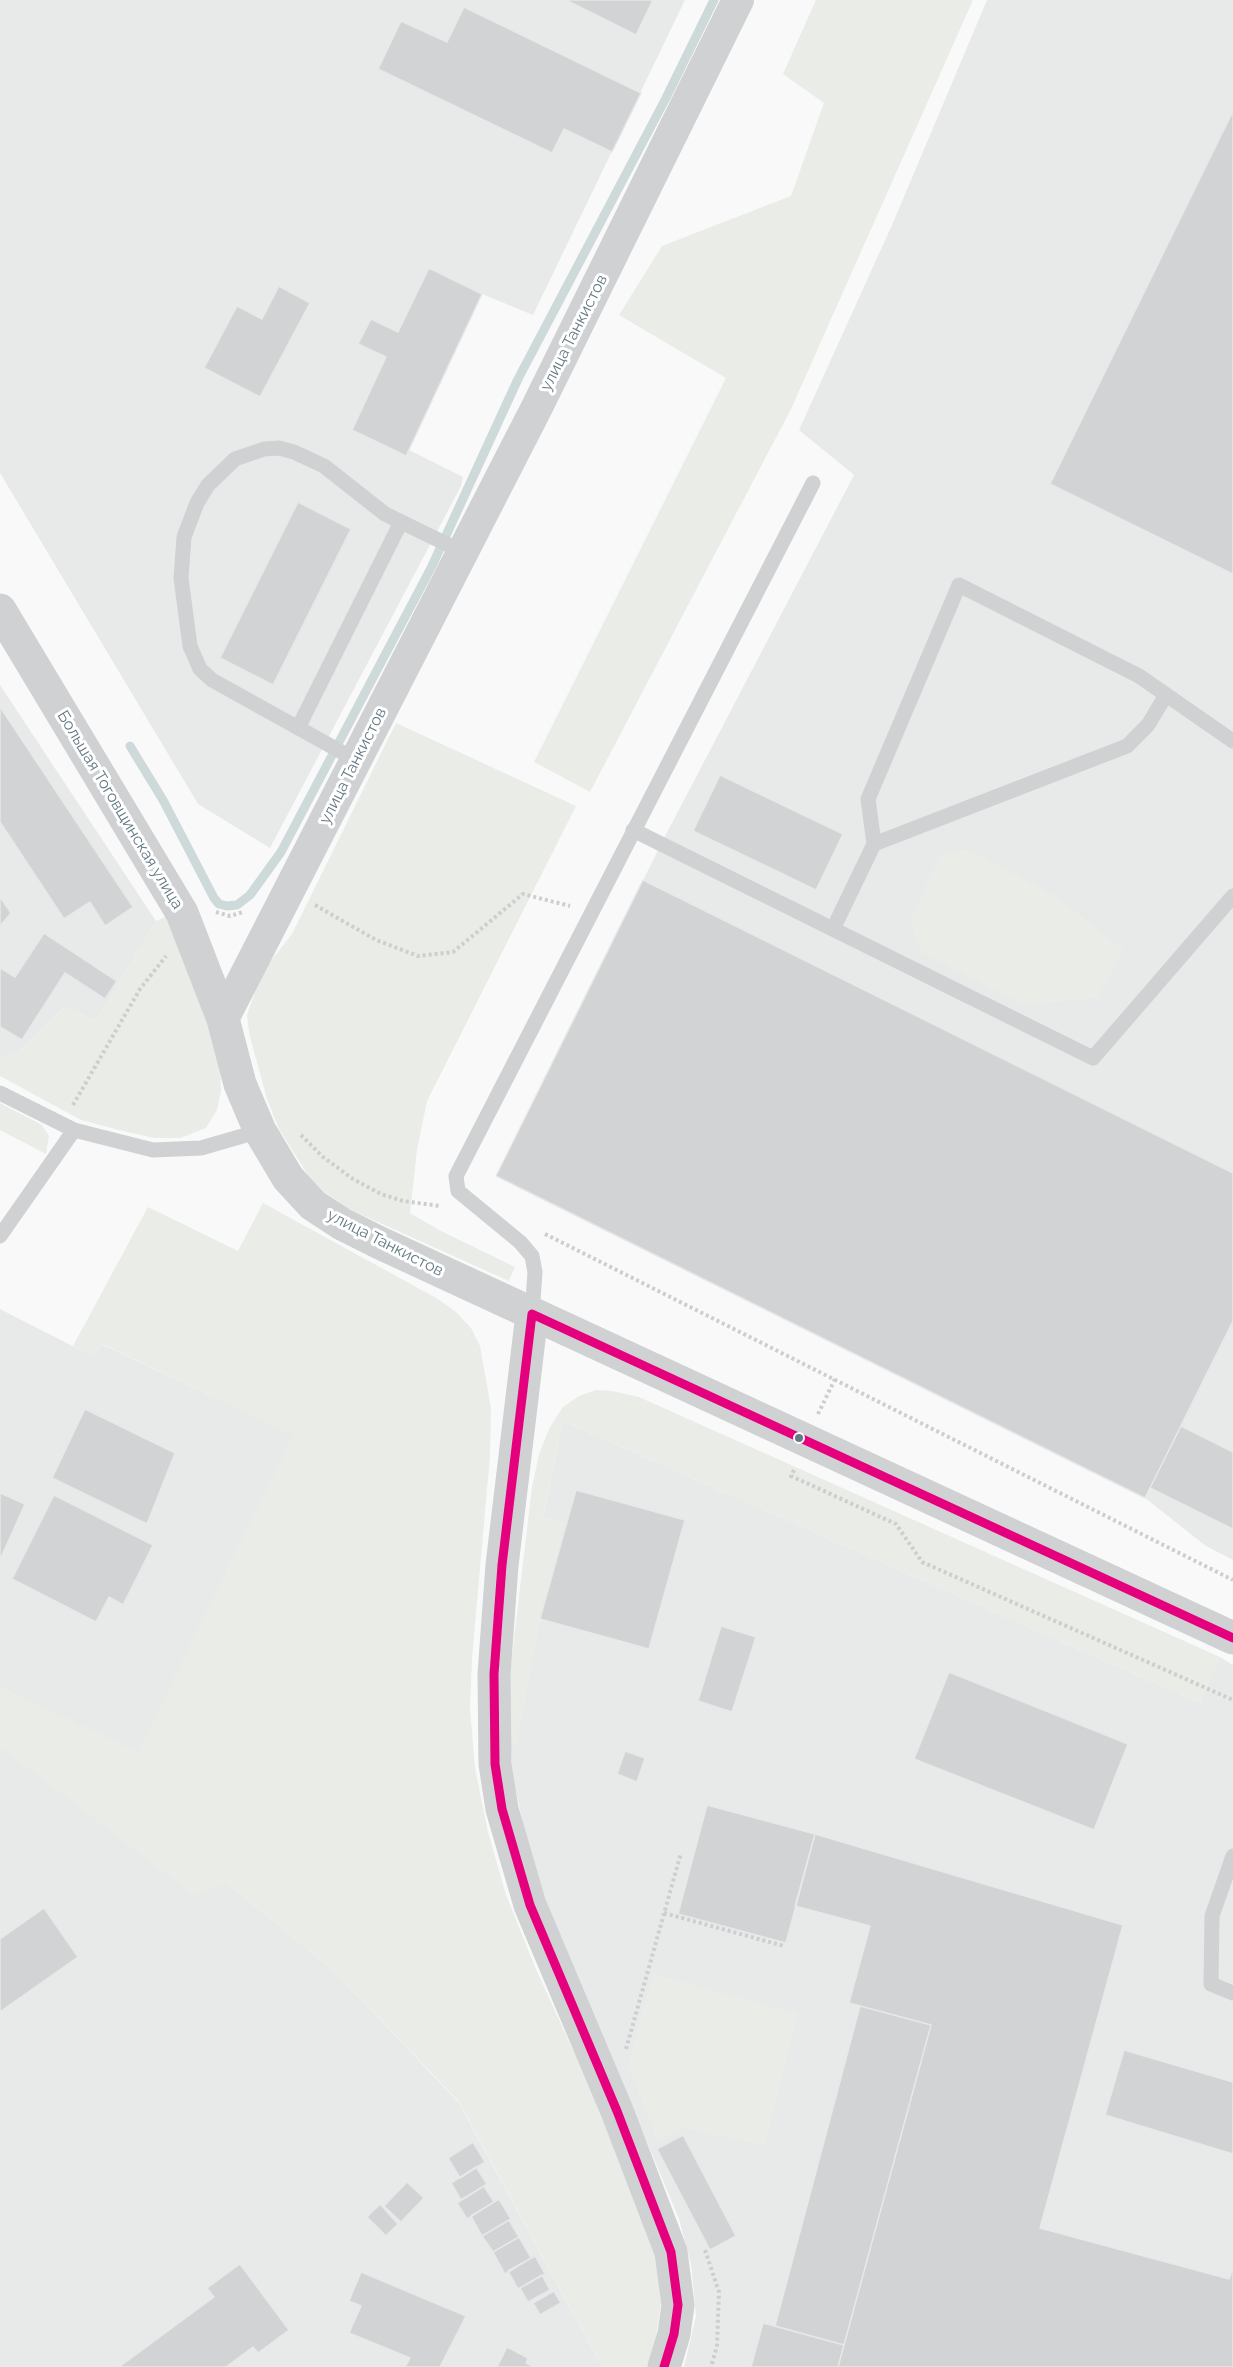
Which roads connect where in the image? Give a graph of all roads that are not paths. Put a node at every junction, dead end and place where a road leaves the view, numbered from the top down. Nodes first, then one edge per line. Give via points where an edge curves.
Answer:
1 (738, 0) edge
2 (813, 483) dead end
3 (401, 522) junction
4 (463, 552) junction
5 (0, 610) edge
6 (1166, 695) junction
7 (298, 728) junction
8 (1233, 741) edge
9 (356, 760) junction
10 (633, 830) junction
11 (874, 844) junction
12 (1233, 896) edge
13 (833, 929) junction
14 (223, 1019) junction
15 (0, 1093) edge
16 (74, 1130) junction
17 (260, 1131) junction
18 (0, 1236) edge
19 (532, 1314) junction
20 (1233, 1638) edge
21 (1233, 1856) edge
22 (1233, 1993) edge
23 (664, 2367) edge

1 - 4 street, улица Танкистов
2 - 10 lane
3 - 4 lane
3 - 7 lane
3 - 7 lane via 372,505 324,466 279,448 236,459 208,486 197,503 184,537 181,578 195,660 212,680
4 - 9 street, улица Танкистов
5 - 14 street, Большая Тоговщинская улица via 182,913
6 - 8 lane
6 - 11 lane via 1148,725 1127,746
6 - 11 lane via 1139,676 959,585 868,799
7 - 9 lane
9 - 14 street, улица Танкистов
10 - 13 lane
10 - 19 lane via 456,1176 458,1191 532,1256
11 - 13 lane
12 - 13 lane via 1093,1058
14 - 17 street, улица Танкистов via 240,1084
15 - 16 lane
16 - 17 lane via 153,1150 201,1148
16 - 18 lane
17 - 19 street, улица Танкистов via 288,1178 322,1211 380,1243
19 - 20 street, улица Танкистов
19 - 23 street via 502,1565 494,1674 495,1764 502,1809 530,1905 617,2111 671,2252 678,2305
21 - 22 lane via 1212,1916 1211,1939 1211,1984

